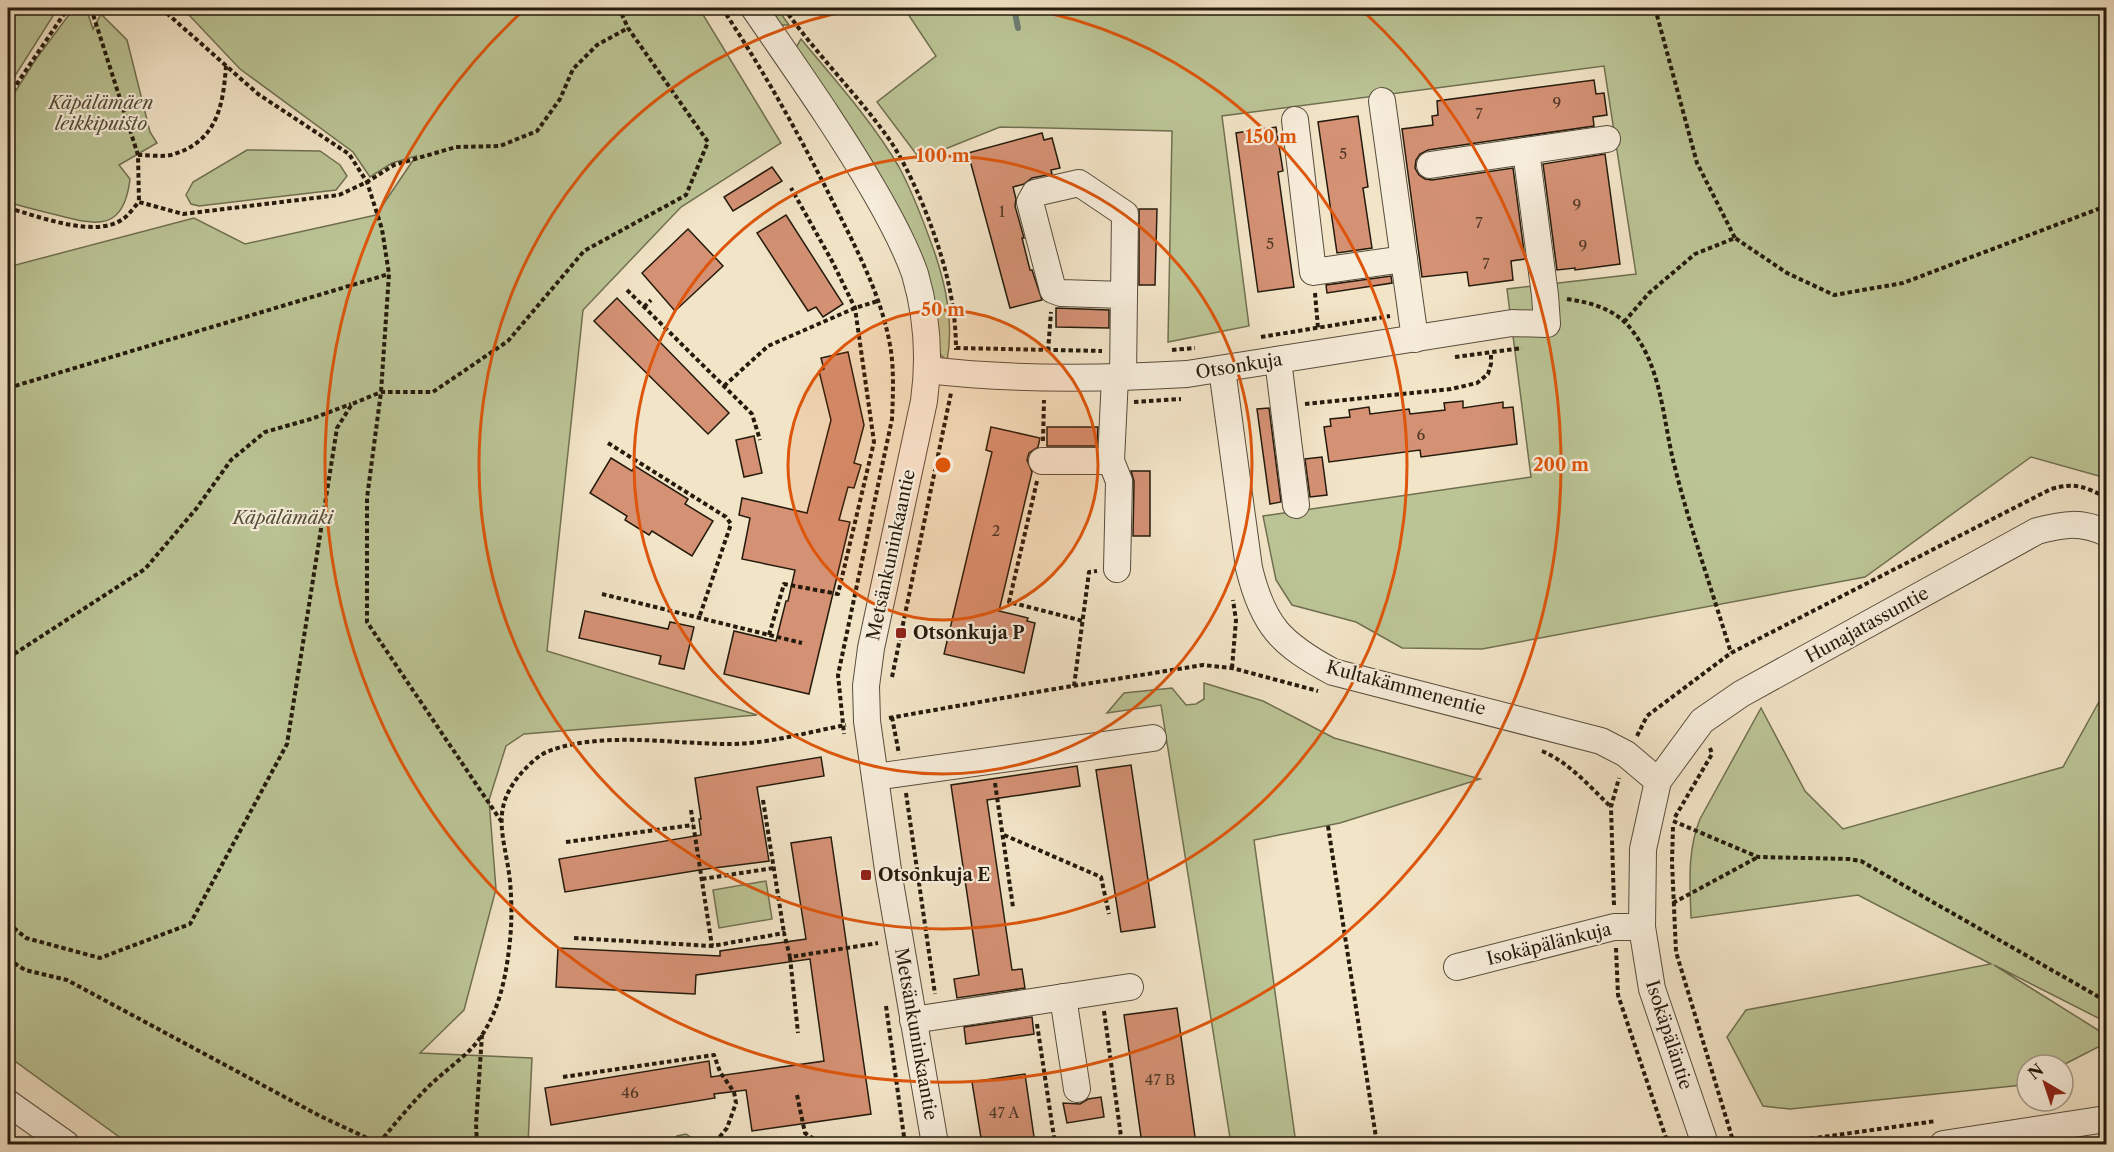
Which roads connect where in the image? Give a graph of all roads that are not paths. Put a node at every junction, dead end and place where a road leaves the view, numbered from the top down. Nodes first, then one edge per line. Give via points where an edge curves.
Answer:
1 (754, 8) edge
2 (1382, 101) dead end
3 (1295, 120) dead end
4 (1607, 139) dead end
5 (1526, 151) junction
6 (1430, 165) dead end
7 (1404, 259) junction
8 (1124, 296) junction
9 (1415, 339) junction
10 (1278, 360) junction
11 (1222, 369) junction
12 (928, 370) junction
13 (1119, 377) junction
14 (1042, 461) road end
15 (1111, 461) junction
16 (1296, 505) dead end
17 (2106, 533) edge
18 (1117, 569) road end
19 (1153, 738) dead end
20 (875, 777) junction
21 (1658, 781) junction
22 (1642, 927) junction
23 (1457, 967) dead end
24 (1130, 987) dead end
25 (1063, 997) junction
26 (913, 1020) junction
27 (1077, 1089) dead end
28 (8, 1103) edge
29 (2106, 1119) edge
30 (66, 1144) edge
31 (935, 1144) edge
32 (1705, 1144) edge
33 (1943, 1144) edge

1 - 12 street, Metsänkuninkaantie via 853,153 898,234 917,284
2 - 7 street
3 - 7 street via 1313,272
4 - 5 street
5 - 6 street
5 - 9 street, Otsonkuja via 1547,324 1512,323
7 - 9 street
8 - 8 street via 1125,214 1079,183 1035,194 1030,202 1053,290
8 - 13 street
9 - 10 street, Otsonkuja
10 - 11 street, Otsonkuja
10 - 16 street
11 - 13 street, Otsonkuja via 1187,375
11 - 21 street, Kultakämmenentie via 1249,568 1269,623 1285,641 1333,672 1601,741 1626,754
12 - 13 street, Otsonkuja
12 - 20 street, Metsänkuninkaantie via 866,686
13 - 15 street
14 - 15 street
15 - 18 street via 1119,481
17 - 21 street, Hunajatassuntie via 2086,524 2037,531 1741,694 1702,722
19 - 20 street
20 - 26 street, Metsänkuninkaantie
21 - 22 street, Isokäpäläntie via 1643,849
22 - 23 street, Isokäpälänkuja via 1614,927
22 - 32 street, Isokäpäläntie via 1652,989
24 - 25 street
25 - 26 street
25 - 27 street
26 - 31 street, Metsänkuninkaantie
28 - 30 street
29 - 33 street

